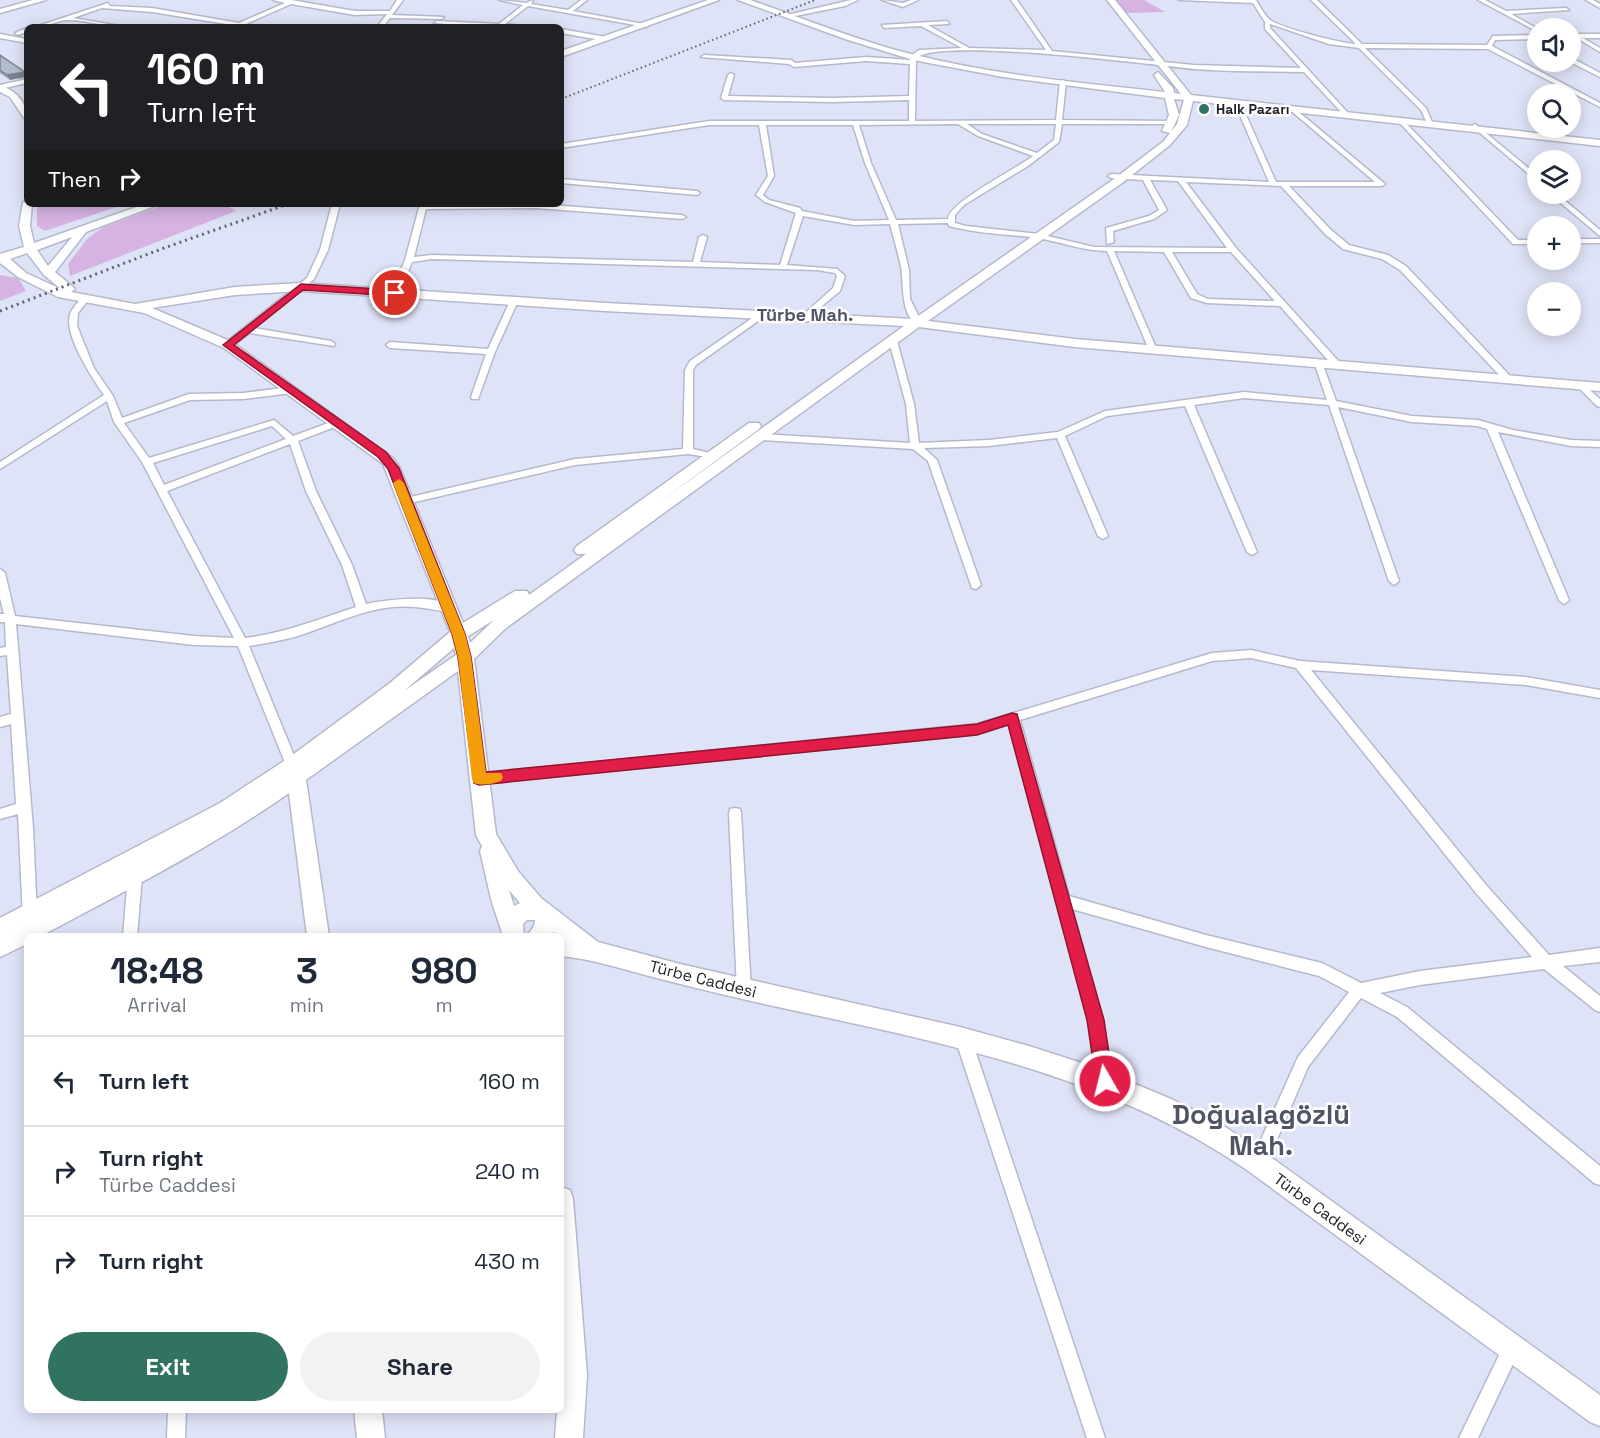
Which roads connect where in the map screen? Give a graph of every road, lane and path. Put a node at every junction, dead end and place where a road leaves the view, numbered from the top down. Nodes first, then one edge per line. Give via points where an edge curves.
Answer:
1 (33, 0) edge
2 (42, 0) edge
3 (121, 0) edge
4 (276, 0) edge
5 (400, 0) edge
6 (502, 0) edge
7 (532, 0) edge
8 (584, 0) edge
9 (715, 0) edge
10 (742, 0) edge
11 (855, 0) edge
12 (885, 0) edge
13 (915, 0) edge
14 (1014, 0) edge
15 (1101, 0) edge
16 (1111, 0) edge
17 (1182, 0) edge
18 (1314, 0) edge
19 (1480, 0) edge
20 (1589, 0) edge
21 (292, 1) edge
22 (1254, 1) edge
23 (335, 4) dead end
24 (527, 5) junction
25 (1600, 6) edge
26 (103, 7) junction
27 (326, 8) junction
28 (0, 9) edge
29 (1566, 10) dead end
30 (568, 12) junction
31 (1504, 13) junction
32 (388, 14) junction
33 (790, 15) junction
34 (66, 18) junction
35 (1268, 22) junction
36 (946, 23) dead end
37 (47, 24) edge
38 (104, 24) edge
39 (226, 24) edge
40 (241, 24) edge
41 (382, 24) edge
42 (437, 24) edge
43 (503, 24) edge
44 (922, 24) junction
45 (646, 25) junction
46 (884, 26) dead end
47 (1527, 26) edge
48 (0, 30) edge
49 (564, 32) edge
50 (24, 33) edge
51 (0, 36) edge
52 (1600, 36) edge
53 (1581, 37) edge
54 (1527, 38) edge
55 (606, 39) junction
56 (1581, 39) edge
57 (24, 40) edge
58 (1361, 47) junction
59 (1489, 47) junction
60 (969, 49) junction
61 (1600, 50) edge
62 (564, 53) edge
63 (1051, 54) junction
64 (704, 57) dead end
65 (913, 59) junction
66 (1153, 62) junction
67 (1581, 65) edge
68 (1305, 70) junction
69 (731, 75) dead end
70 (1600, 75) edge
71 (24, 82) edge
72 (1063, 82) junction
73 (0, 87) edge
74 (1169, 96) junction
75 (912, 98) junction
76 (1189, 99) junction
77 (1238, 104) junction
78 (1600, 105) edge
79 (1292, 109) junction
80 (24, 112) edge
81 (1346, 114) junction
82 (1399, 119) junction
83 (912, 121) junction
84 (762, 122) junction
85 (855, 122) junction
86 (959, 122) junction
87 (1172, 122) junction
88 (1429, 122) junction
89 (1060, 123) junction
90 (1474, 126) junction
91 (1600, 143) edge
92 (564, 145) edge
93 (1038, 156) junction
94 (1527, 171) edge
95 (1118, 176) junction
96 (1146, 178) junction
97 (1180, 179) junction
98 (564, 181) edge
99 (1273, 184) junction
100 (1283, 184) junction
101 (697, 193) dead end
102 (1565, 204) edge
103 (27, 207) edge
104 (130, 207) edge
105 (147, 207) edge
106 (335, 207) edge
107 (423, 207) edge
108 (549, 207) edge
109 (800, 213) junction
110 (682, 217) dead end
111 (952, 221) junction
112 (894, 223) junction
113 (86, 229) junction
114 (1600, 234) edge
115 (1033, 236) junction
116 (703, 237) dead end
117 (1581, 241) edge
118 (1600, 241) edge
119 (1527, 242) edge
120 (30, 246) junction
121 (1110, 246) junction
122 (1167, 250) junction
123 (1233, 250) junction
124 (0, 257) edge
125 (410, 260) junction
126 (696, 264) junction
127 (783, 266) junction
128 (0, 272) edge
129 (48, 273) junction
130 (22, 275) junction
131 (301, 287) junction
132 (395, 293) junction
133 (86, 298) junction
134 (514, 301) junction
135 (1282, 304) junction
136 (135, 307) junction
137 (764, 314) junction
138 (806, 317) junction
139 (915, 318) junction
140 (899, 323) junction
141 (248, 330) junction
142 (893, 341) junction
143 (331, 344) dead end
144 (228, 345) junction
145 (390, 345) dead end
146 (1153, 350) junction
147 (491, 352) junction
148 (1319, 365) junction
149 (1338, 366) junction
150 (1508, 379) junction
151 (1583, 387) junction
152 (1600, 387) edge
153 (291, 390) junction
154 (109, 396) junction
155 (475, 397) dead end
156 (1188, 402) junction
157 (1332, 403) junction
158 (1600, 404) edge
159 (119, 422) junction
160 (337, 423) junction
161 (1491, 427) junction
162 (1060, 435) junction
163 (760, 437) junction
164 (291, 440) junction
165 (1600, 444) edge
166 (915, 446) junction
167 (688, 451) junction
168 (711, 456) junction
169 (147, 462) junction
170 (0, 466) edge
171 (162, 490) junction
172 (406, 501) junction
173 (1103, 536) dead end
174 (1252, 552) dead end
175 (0, 573) edge
176 (1394, 581) dead end
177 (976, 585) dead end
178 (1564, 600) dead end
179 (362, 608) junction
180 (448, 608) junction
181 (5, 619) edge
182 (459, 634) junction
183 (242, 642) junction
184 (6, 651) edge
185 (465, 657) junction
186 (1300, 665) junction
187 (1600, 694) edge
188 (18, 717) junction
189 (1012, 718) junction
190 (0, 722) edge
191 (295, 771) junction
192 (479, 779) junction
193 (23, 807) junction
194 (735, 813) dead end
195 (0, 814) edge
196 (486, 835) junction
197 (135, 876) junction
198 (1062, 900) junction
199 (31, 913) junction
200 (542, 913) junction
201 (0, 929) edge
202 (27, 933) joint
203 (130, 933) edge
204 (318, 933) edge
205 (513, 933) edge
206 (514, 933) edge
207 (540, 933) edge
208 (24, 935) edge
209 (564, 946) edge
210 (0, 947) edge
211 (591, 949) junction
212 (1600, 955) edge
213 (1546, 962) junction
214 (744, 990) junction
215 (1359, 990) junction
216 (1600, 1005) edge
217 (963, 1038) junction
218 (1105, 1081) junction
219 (1258, 1164) junction
220 (1600, 1177) edge
221 (564, 1242) edge
222 (1511, 1349) junction
223 (1600, 1412) edge
224 (177, 1413) edge
225 (368, 1413) edge
226 (176, 1438) edge
227 (371, 1438) edge
228 (569, 1438) edge
229 (1096, 1438) edge
230 (1468, 1438) edge

1 - 28 main road
2 - 28 main road
3 - 26 street
4 - 21 street
5 - 32 street
6 - 24 street
7 - 24 street
8 - 30 street
9 - 45 main road
10 - 33 main road
11 - 33 street
12 - 13 street via 903,5
14 - 63 street
15 - 66 main road
16 - 66 main road
17 - 22 street
18 - 58 street
19 - 31 street
20 - 25 street
21 - 27 street
21 - 40 street
22 - 35 street
23 - 27 street
24 - 30 street
24 - 43 street
26 - 34 street
26 - 39 street via 152,10
27 - 32 street
29 - 31 street
30 - 45 street
31 - 47 street
32 - 41 street
32 - 42 street via 441,18
33 - 65 main road
34 - 37 street
34 - 38 street
35 - 58 street via 1331,43
35 - 68 street via 1267,28
36 - 44 street
44 - 46 street
44 - 60 street
45 - 55 main road
48 - 50 main road
49 - 55 street
51 - 57 main road
52 - 53 street
54 - 59 street via 1493,38
55 - 62 main road
56 - 61 street
58 - 59 street
58 - 88 street via 1424,109
59 - 78 street
60 - 63 street
60 - 65 street via 919,52
63 - 66 street
64 - 65 street via 808,66 866,59
65 - 72 main road
65 - 75 street
66 - 68 street
66 - 74 main road via 1170,90
66 - 76 main road
67 - 70 street
68 - 81 street
69 - 75 street via 724,98
71 - 73 street
72 - 74 main road
72 - 89 street
73 - 80 main road via 13,95
74 - 76 main road
74 - 87 main road
75 - 83 street
76 - 77 main road
76 - 95 main road via 1182,125 1167,143
77 - 79 main road
77 - 99 street
79 - 81 main road
79 - 100 street via 1382,184
81 - 82 main road
82 - 88 main road
82 - 119 street via 1516,242
83 - 85 street
83 - 86 street
84 - 85 street
84 - 92 street via 672,127
84 - 109 street via 771,176 759,195
85 - 112 street
86 - 89 street
86 - 93 street via 980,135
87 - 89 street
87 - 95 main road
88 - 90 main road
89 - 93 street via 1057,141
90 - 91 main road
90 - 94 street
93 - 111 street via 962,204 951,215
95 - 96 street
95 - 115 main road
96 - 97 street
96 - 121 street via 1162,210 1157,216 1109,230
97 - 99 street
97 - 123 street
98 - 101 street
99 - 100 street
100 - 150 street via 1346,247 1385,257 1403,268
102 - 114 street
103 - 120 main road via 25,236
104 - 120 main road
105 - 113 main road
106 - 131 street via 324,250 310,279
107 - 125 street
108 - 110 street
109 - 112 street via 854,223
109 - 127 street
111 - 112 street
111 - 115 street via 965,228
112 - 139 street via 905,270 906,299
113 - 120 main road
113 - 129 main road
115 - 121 street via 1094,249
115 - 139 main road
116 - 126 street
117 - 118 street
120 - 124 main road
120 - 129 main road, Türbe Caddesi
121 - 122 street
121 - 146 street
122 - 123 street
122 - 135 street via 1194,296 1207,301
123 - 135 street
124 - 130 main road, Türbe Caddesi
125 - 126 street via 432,257
125 - 132 street
126 - 127 street
127 - 138 street via 827,269 841,276 837,289
128 - 130 main road, Türbe Caddesi
129 - 133 main road, Türbe Caddesi
130 - 133 main road, Türbe Caddesi via 62,294
131 - 132 main road
131 - 136 main road via 235,291
131 - 141 street
132 - 134 main road
133 - 136 main road, Türbe Caddesi
133 - 154 street via 74,313 73,326 90,368
134 - 137 main road
134 - 147 street
135 - 149 street
136 - 144 main road, Türbe Caddesi via 170,318
137 - 138 main road
137 - 167 street via 693,363 689,370
138 - 140 main road
139 - 140 main road
139 - 142 main road
139 - 146 main road via 1075,343
140 - 168 main road
141 - 143 street
141 - 144 street
142 - 163 main road
142 - 166 street via 910,404
144 - 153 main road, Türbe Caddesi
145 - 147 street
146 - 148 main road
147 - 155 street
148 - 149 main road
148 - 157 street
149 - 150 main road
150 - 151 main road
151 - 152 main road
151 - 158 street
153 - 159 street via 189,397
153 - 160 main road, Türbe Caddesi
154 - 159 street
154 - 170 street
156 - 157 street via 1244,394
156 - 162 street via 1105,414
156 - 174 street
157 - 161 street via 1412,419
157 - 176 street
159 - 169 street
160 - 164 street
160 - 172 main road, Türbe Caddesi via 388,461
161 - 165 street via 1571,443
161 - 178 street
162 - 166 street
162 - 173 street
163 - 166 street
163 - 185 main road via 500,624
164 - 169 street via 274,423
164 - 171 street
164 - 179 street
166 - 177 street via 932,460
167 - 168 street
167 - 172 street via 575,462
168 - 182 main road via 523,594
169 - 171 street
171 - 183 street
172 - 180 main road, Türbe Caddesi
175 - 181 street
179 - 180 street via 411,600
179 - 183 street via 269,641
180 - 182 main road, Türbe Caddesi
181 - 183 street
181 - 184 street
182 - 185 main road, Türbe Caddesi
182 - 191 main road
183 - 191 street
184 - 188 street
185 - 191 main road
185 - 192 main road, Türbe Caddesi
186 - 187 street via 1526,681
186 - 189 street via 1251,654 1212,657
186 - 213 street via 1474,880
188 - 190 street
188 - 193 street
189 - 192 street via 977,729
189 - 198 street
191 - 197 main road via 248,812
191 - 199 main road
191 - 204 main road
192 - 196 main road, Türbe Caddesi
193 - 195 street
193 - 199 street
194 - 214 street
196 - 200 main road, Türbe Caddesi via 515,883
196 - 205 main road
197 - 202 main road
197 - 203 street
198 - 215 street via 1322,970
198 - 218 street via 1096,1020
199 - 201 main road
199 - 202 street
200 - 206 main road via 533,909 522,912 514,920
200 - 207 main road via 545,927
200 - 211 main road, Türbe Caddesi
208 - 210 main road
209 - 211 main road
211 - 214 main road, Türbe Caddesi
212 - 213 street
213 - 215 street
213 - 216 street
214 - 217 main road, Türbe Caddesi
215 - 219 street via 1303,1062
215 - 220 street via 1402,1012
217 - 218 main road, Türbe Caddesi
217 - 229 street
218 - 219 main road, Türbe Caddesi via 1167,1108
219 - 222 main road, Türbe Caddesi
221 - 228 main road via 573,1375
222 - 223 main road, Türbe Caddesi
222 - 230 street
224 - 226 street
225 - 227 main road

